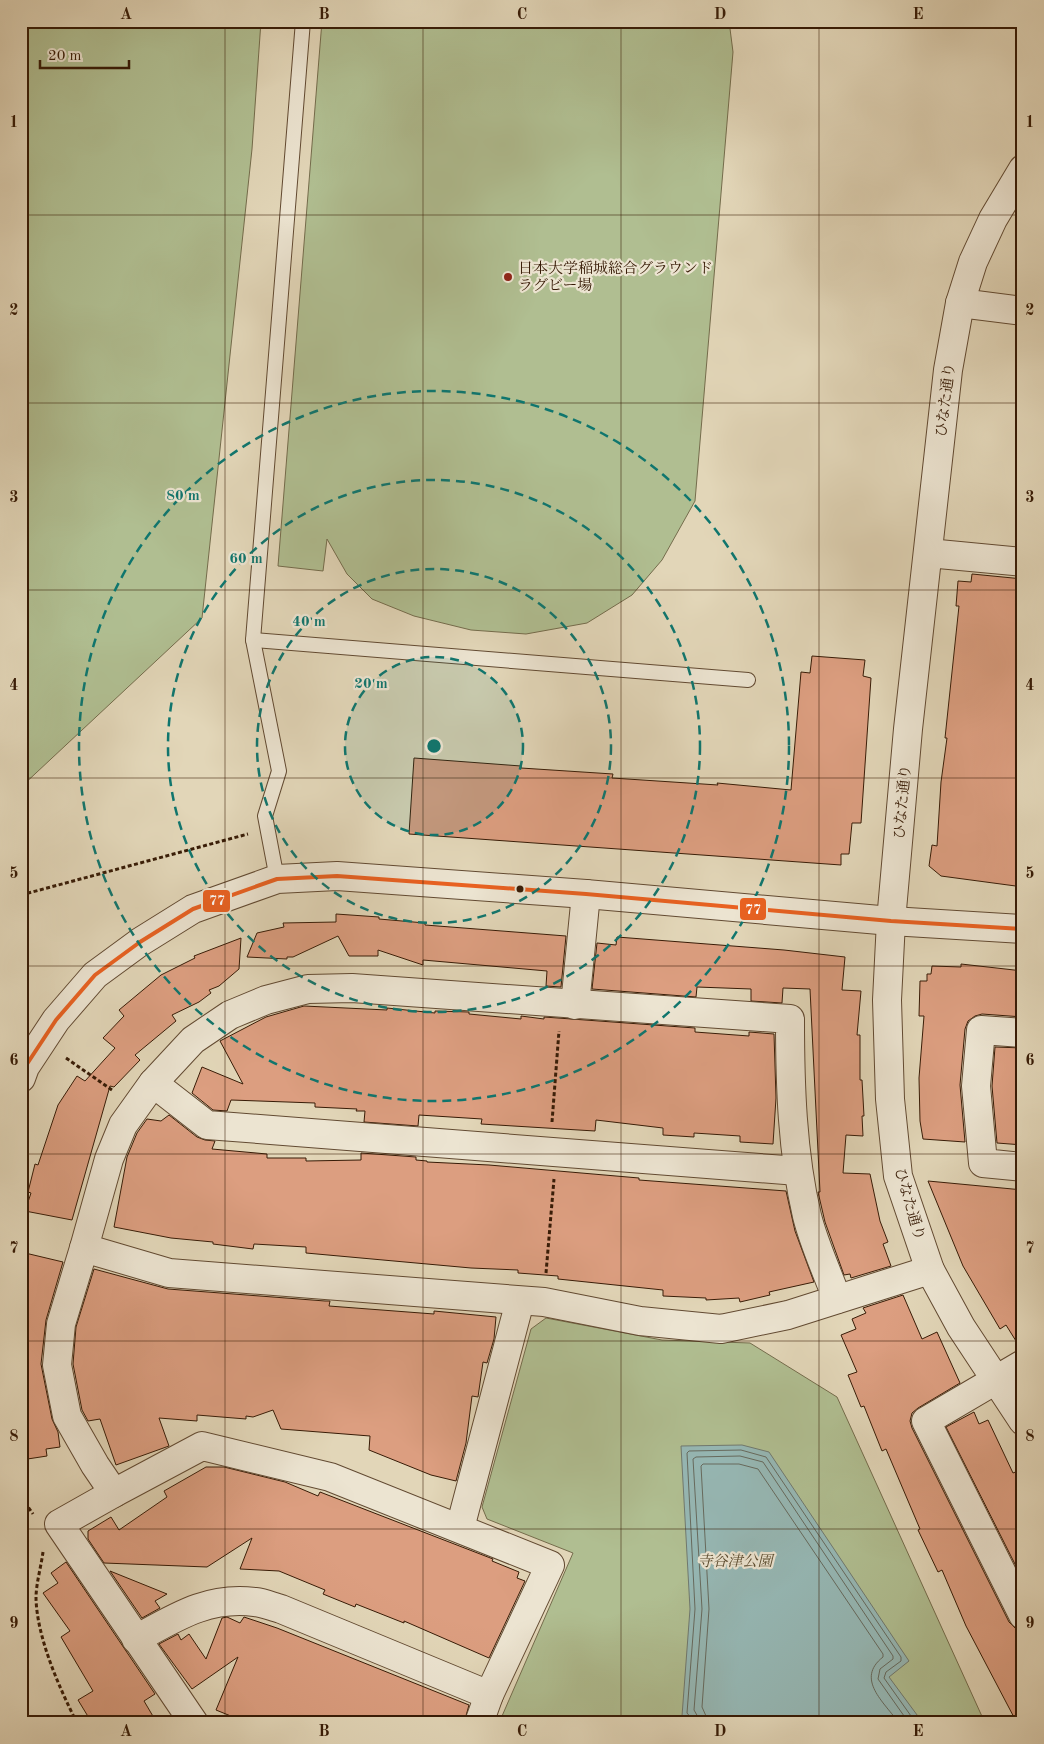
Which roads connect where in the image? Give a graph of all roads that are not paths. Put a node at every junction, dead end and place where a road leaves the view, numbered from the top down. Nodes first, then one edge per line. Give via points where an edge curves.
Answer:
1 (303, 21) edge
2 (1023, 169) edge
3 (960, 303) junction
4 (1023, 311) edge
5 (928, 553) junction
6 (1023, 562) edge
7 (253, 640) junction
8 (748, 680) dead end
9 (21, 810) edge
10 (21, 818) edge
11 (277, 879) junction
12 (586, 894) junction
13 (891, 921) junction
14 (1023, 929) edge
15 (568, 1004) junction
16 (1023, 1033) edge
17 (21, 1078) edge
18 (153, 1083) junction
19 (1023, 1167) edge
20 (798, 1171) junction
21 (84, 1248) junction
22 (930, 1270) junction
23 (837, 1299) junction
24 (532, 1301) junction
25 (1023, 1364) edge
26 (997, 1380) junction
27 (1023, 1421) edge
28 (114, 1493) junction
29 (460, 1528) junction
30 (1023, 1615) edge
31 (136, 1639) junction
32 (489, 1695) junction
33 (194, 1723) edge
34 (479, 1723) edge

1 - 7 lane
2 - 3 street, ひなた通り via 973,262
3 - 4 street
3 - 5 street, ひなた通り via 948,370
5 - 6 street
5 - 13 street, ひなた通り
7 - 8 lane
7 - 11 lane via 279,771 265,816
9 - 10 lane
11 - 12 street via 338,876
11 - 17 street via 193,909 95,975 56,1020
12 - 13 street
12 - 15 street
13 - 14 street
13 - 22 street, ひなた通り via 887,1000 898,1176
15 - 18 street via 352,988 308,990 266,1000 230,1015 193,1040
15 - 20 street via 790,1019 790,1069
16 - 19 street via 980,1030 976,1086 983,1163
18 - 20 street via 207,1125
18 - 21 street via 123,1125 109,1159
20 - 23 street via 808,1219
21 - 24 street via 168,1273
21 - 28 street via 61,1324 57,1365 67,1416
22 - 23 street
22 - 26 street, ひなた通り via 961,1326
23 - 24 street via 788,1315 721,1329 640,1321
24 - 29 street
25 - 26 street
26 - 27 street, ひなた通り
26 - 30 street via 926,1422
28 - 29 street via 202,1446 330,1477
28 - 31 street via 59,1524
29 - 32 street via 550,1565
31 - 32 street via 190,1610 220,1601 256,1602 282,1609
31 - 33 street
32 - 34 street

